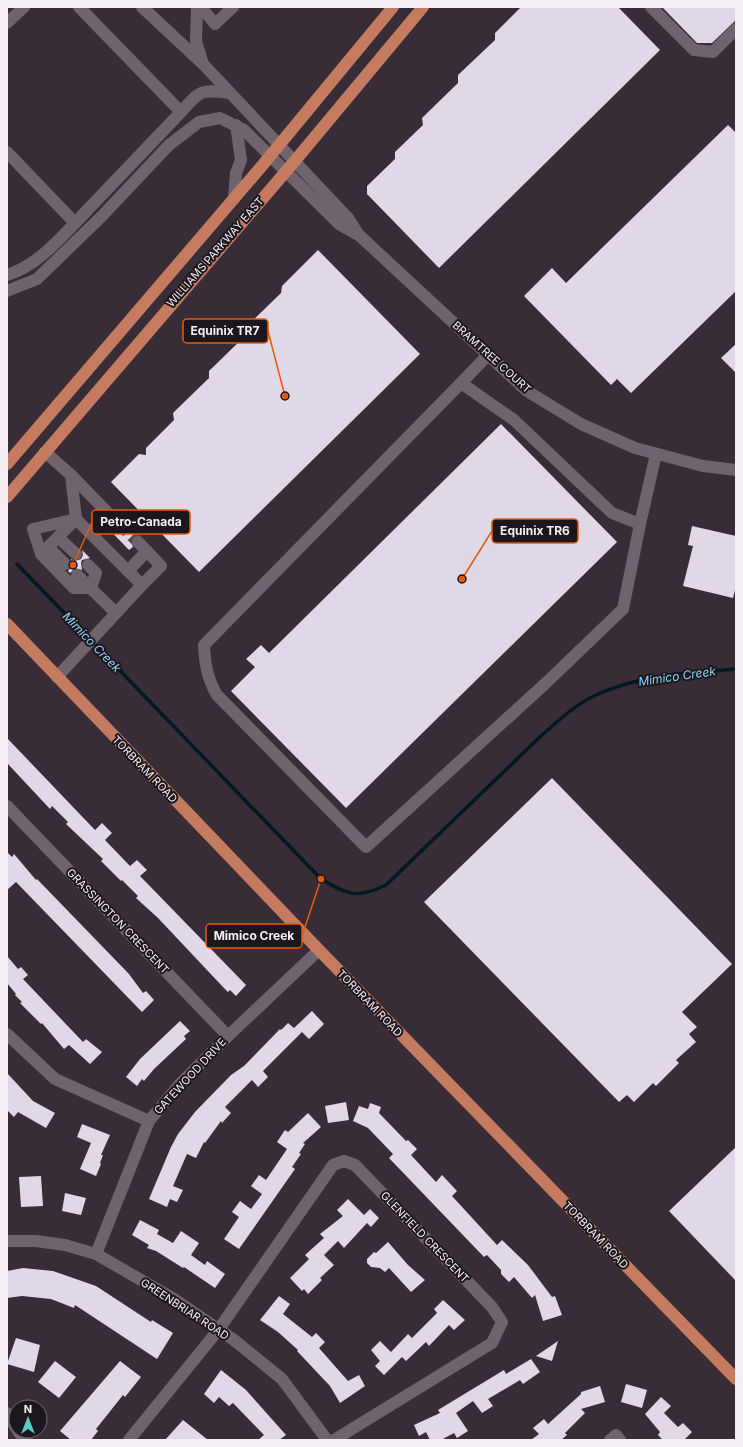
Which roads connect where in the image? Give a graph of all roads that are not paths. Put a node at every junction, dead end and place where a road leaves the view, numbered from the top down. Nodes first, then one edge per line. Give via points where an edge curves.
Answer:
1 (24, 7) edge
2 (79, 7) edge
3 (142, 7) edge
4 (198, 7) edge
5 (201, 7) edge
6 (233, 7) edge
7 (393, 7) edge
8 (423, 7) edge
9 (651, 7) edge
10 (7, 23) edge
11 (736, 29) edge
12 (202, 64) junction
13 (229, 93) junction
14 (181, 112) junction
15 (236, 125) junction
16 (279, 145) junction
17 (7, 152) edge
18 (269, 157) junction
19 (294, 162) junction
20 (284, 172) junction
21 (234, 198) junction
22 (75, 223) junction
23 (360, 236) junction
24 (7, 275) edge
25 (7, 291) edge
26 (488, 356) junction
27 (461, 383) junction
28 (45, 452) junction
29 (656, 454) junction
30 (7, 464) edge
31 (736, 470) edge
32 (71, 475) junction
33 (7, 498) edge
34 (106, 511) tunnel mouth
35 (76, 519) junction
36 (640, 524) junction
37 (58, 538) junction
38 (138, 542) tunnel mouth
39 (45, 551) junction
40 (147, 551) junction
41 (76, 554) dead end
42 (65, 564) dead end
43 (88, 565) dead end
44 (128, 570) junction
45 (77, 575) dead end
46 (142, 584) junction
47 (91, 588) junction
48 (116, 612) junction
49 (7, 624) edge
50 (57, 677) junction
51 (7, 806) edge
52 (319, 950) junction
53 (7, 1034) edge
54 (228, 1036) junction
55 (150, 1121) junction
56 (7, 1241) edge
57 (96, 1254) junction
58 (219, 1329) junction
59 (736, 1378) edge
60 (130, 1440) edge
61 (327, 1440) edge
62 (334, 1440) edge
63 (610, 1440) edge
64 (620, 1440) edge

1 - 10 street
2 - 14 street
3 - 12 street, BRAMTREE COURT
4 - 12 street via 196,41
5 - 6 street via 215,24
7 - 16 main road, WILLIAMS PARKWAY EAST
8 - 19 main road, WILLIAMS PARKWAY EAST
9 - 11 street via 694,50 713,52
12 - 13 street, BRAMTREE COURT
13 - 14 street via 213,91 197,94
13 - 16 street, BRAMTREE COURT
14 - 22 street
15 - 18 street, BRAMTREE COURT
15 - 21 street via 241,160 236,173
15 - 25 street via 220,118 199,122 169,145 102,216 37,279
16 - 18 main road, WILLIAMS PARKWAY EAST
16 - 19 street, BRAMTREE COURT
17 - 22 street
18 - 20 street, BRAMTREE COURT
18 - 21 main road, WILLIAMS PARKWAY EAST
19 - 20 main road, WILLIAMS PARKWAY EAST
19 - 23 street, BRAMTREE COURT via 348,218
20 - 23 street, BRAMTREE COURT via 339,224
20 - 28 main road, WILLIAMS PARKWAY EAST
21 - 30 main road, WILLIAMS PARKWAY EAST
22 - 24 street via 58,242 30,264 18,272
23 - 26 street, BRAMTREE COURT
26 - 27 street
26 - 29 street, BRAMTREE COURT via 527,391 581,424 608,437
27 - 36 street via 514,420 612,513
27 - 36 street via 204,645 205,667 209,682 217,695 366,847 623,609
28 - 32 street
28 - 33 main road, WILLIAMS PARKWAY EAST
29 - 31 street, BRAMTREE COURT via 703,466
29 - 36 street
32 - 34 street
32 - 35 street
35 - 37 street
35 - 39 street via 33,529
35 - 44 street
37 - 39 street
37 - 41 street
38 - 40 street
39 - 42 street
39 - 47 street via 74,588
40 - 44 street
40 - 46 street via 161,566
43 - 47 street via 96,573
44 - 46 street
45 - 47 street
46 - 48 street
47 - 48 street
48 - 50 street
49 - 50 main road, TORBRAM ROAD
50 - 52 main road, TORBRAM ROAD
51 - 54 street, GRASSINGTON CRESCENT
52 - 54 street, GATEWOOD DRIVE
52 - 59 main road, TORBRAM ROAD
53 - 55 street via 55,1079
54 - 55 street, GATEWOOD DRIVE via 180,1084
55 - 57 street, GATEWOOD DRIVE
56 - 57 street, GREENBRIAR ROAD via 65,1245
57 - 58 street, GREENBRIAR ROAD via 174,1299
58 - 60 street
58 - 61 street, GREENBRIAR ROAD via 282,1379
58 - 62 street, GLENFIELD CRESCENT via 333,1165 344,1161 355,1165 492,1307 502,1322 492,1343
63 - 64 street via 616,1435

